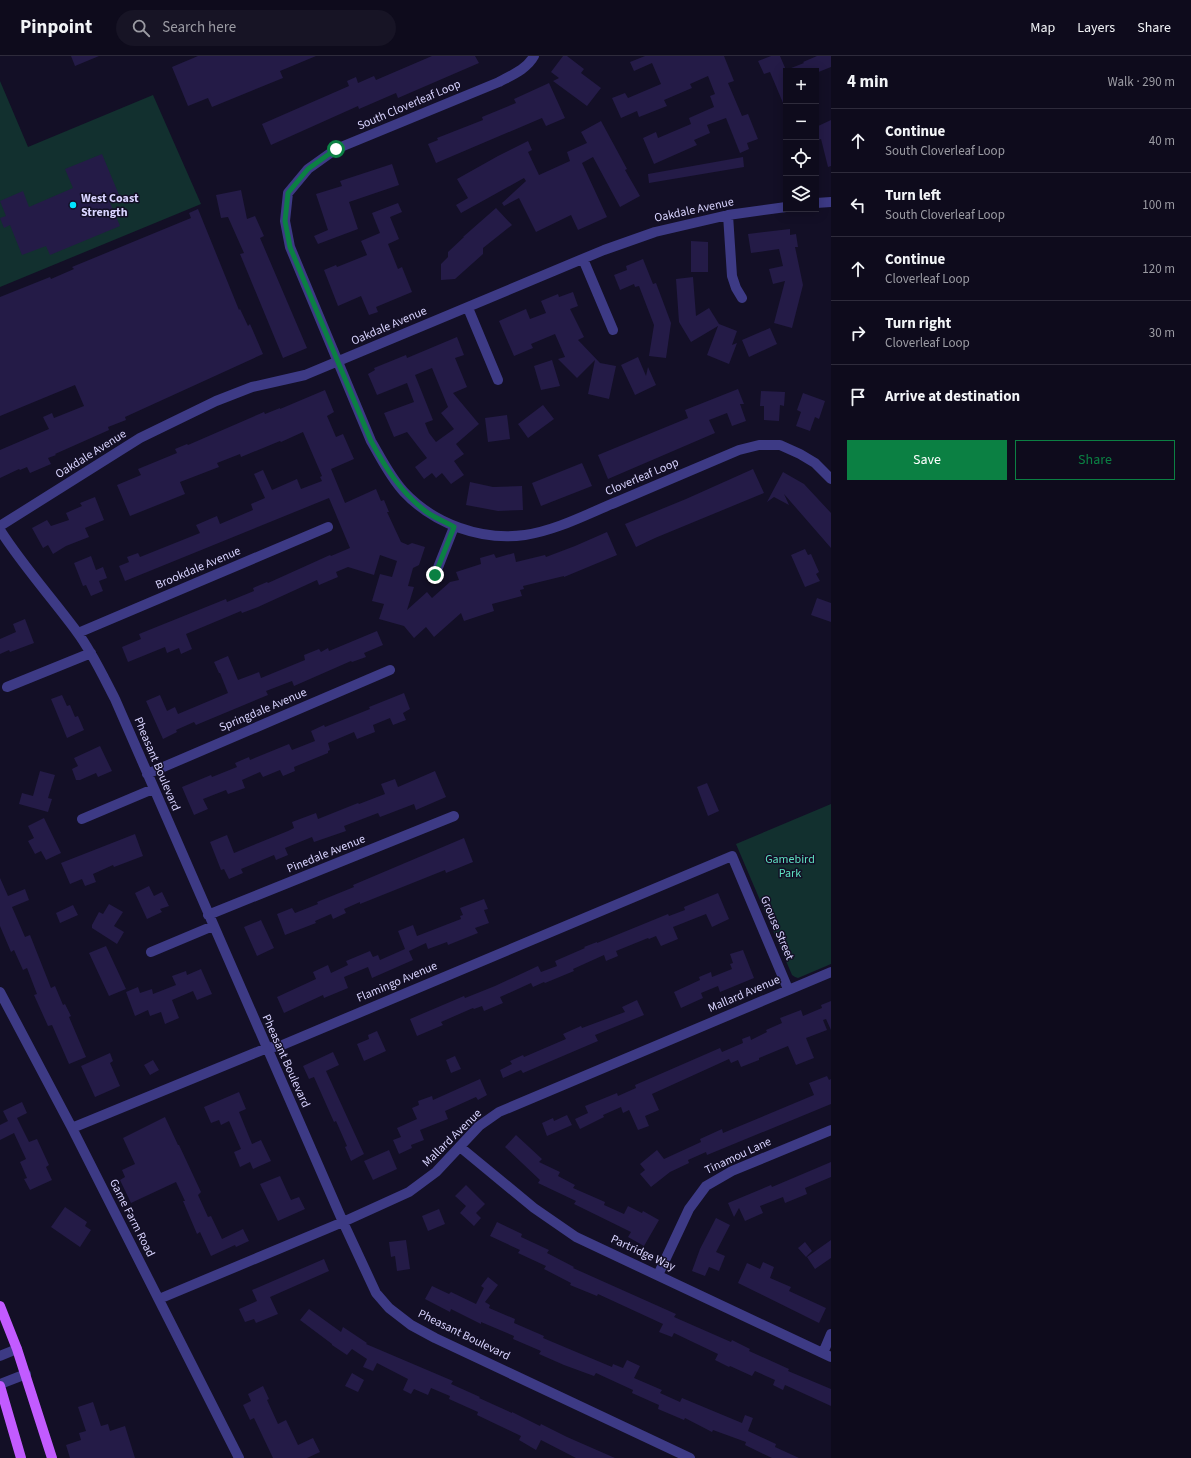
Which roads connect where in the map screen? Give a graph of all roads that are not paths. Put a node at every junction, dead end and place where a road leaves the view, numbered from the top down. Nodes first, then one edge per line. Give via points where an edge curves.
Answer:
1 (534, 56) edge
2 (831, 202) edge
3 (819, 203) edge
4 (783, 207) edge
5 (728, 215) junction
6 (582, 259) junction
7 (742, 298) dead end
8 (468, 308) junction
9 (613, 330) dead end
10 (338, 362) junction
11 (498, 380) dead end
12 (831, 479) edge
13 (0, 526) edge
14 (328, 527) dead end
15 (454, 527) junction
16 (0, 530) edge
17 (435, 575) dead end
18 (78, 633) junction
19 (90, 653) junction
20 (390, 670) dead end
21 (8, 687) dead end
22 (146, 774) junction
23 (153, 789) junction
24 (454, 816) dead end
25 (82, 819) dead end
26 (732, 856) joint
27 (208, 915) junction
28 (213, 926) junction
29 (150, 952) dead end
30 (831, 972) edge
31 (788, 989) junction
32 (0, 992) edge
33 (267, 1048) junction
34 (72, 1128) junction
35 (831, 1130) edge
36 (460, 1147) junction
37 (343, 1222) junction
38 (658, 1275) junction
39 (159, 1299) junction
40 (0, 1306) edge
41 (831, 1334) edge
42 (17, 1349) junction
43 (827, 1355) edge
44 (0, 1356) edge
45 (26, 1374) junction
46 (0, 1385) edge
47 (21, 1458) edge
48 (52, 1458) edge
49 (239, 1458) edge
50 (690, 1458) edge

1 - 10 street, South Cloverleaf Loop via 518,73 506,79 336,149 308,169 288,193 285,221 290,247
2 - 3 street
4 - 5 street, Oakdale Avenue
5 - 6 street, Oakdale Avenue via 655,232
5 - 7 street via 732,276
6 - 8 street, Oakdale Avenue
6 - 9 street
8 - 10 street, Oakdale Avenue
8 - 11 street
10 - 13 street, Oakdale Avenue via 305,375 252,387 216,401 140,438
10 - 15 street, Cloverleaf Loop via 371,441 384,465 403,492 425,511
12 - 15 street, Cloverleaf Loop via 815,463 800,454 780,445 759,445 739,450 558,526 525,535 490,536
14 - 18 street, Brookdale Avenue
15 - 17 street
16 - 18 street, Pheasant Boulevard via 14,552
18 - 19 street, Pheasant Boulevard
19 - 21 street
19 - 22 street, Pheasant Boulevard via 115,699
20 - 22 street, Springdale Avenue
22 - 23 street, Pheasant Boulevard
23 - 25 street
23 - 27 street, Pheasant Boulevard
24 - 27 street, Pinedale Avenue
26 - 31 street, Grouse Street
26 - 33 street, Flamingo Avenue via 280,1046
27 - 28 street, Pheasant Boulevard
28 - 29 street
28 - 33 street, Pheasant Boulevard
30 - 31 street, Mallard Avenue
31 - 36 street, Mallard Avenue via 499,1112 479,1126
32 - 34 street, Game Farm Road
33 - 34 street, Flamingo Avenue
33 - 37 street, Pheasant Boulevard
34 - 39 street, Game Farm Road
35 - 38 street, Tinamou Lane via 732,1171 706,1186 689,1209
36 - 37 street, Mallard Avenue via 436,1172 409,1192
36 - 38 street, Partridge Way via 534,1208 576,1237
37 - 39 street, Mallard Avenue
37 - 50 street, Pheasant Boulevard via 376,1293 389,1308 411,1325
38 - 43 street, Partridge Way
39 - 49 street, Game Farm Road
40 - 42 main road
41 - 43 street
42 - 44 street
42 - 45 main road
45 - 46 street
45 - 48 main road
46 - 47 main road

